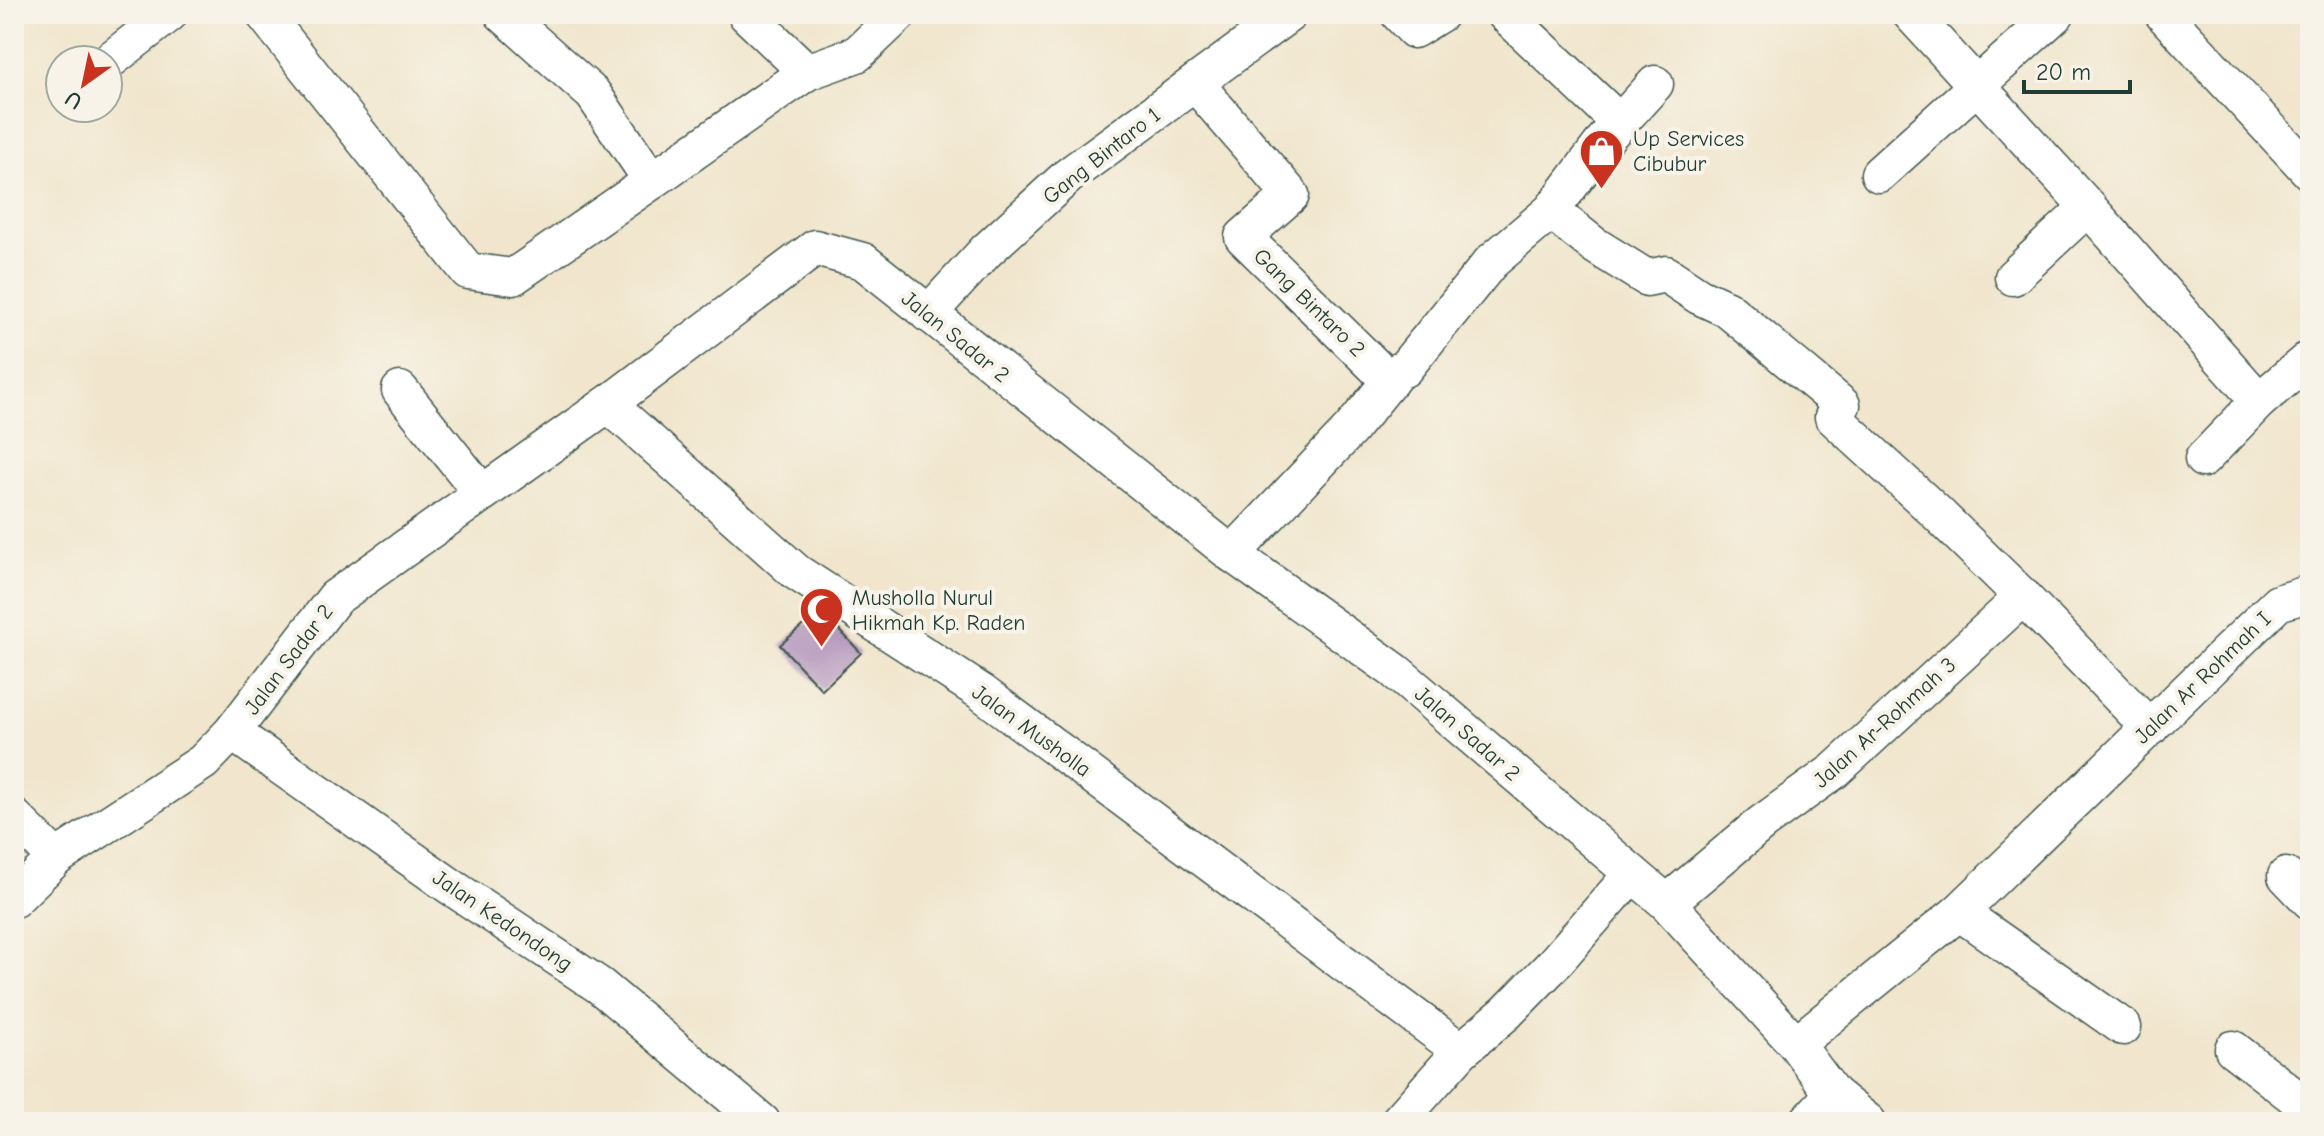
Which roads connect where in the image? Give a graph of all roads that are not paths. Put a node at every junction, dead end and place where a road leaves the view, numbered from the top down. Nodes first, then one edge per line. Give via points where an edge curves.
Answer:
1 (169, 14) edge
2 (264, 14) edge
3 (503, 14) edge
4 (746, 14) edge
5 (899, 14) edge
6 (1289, 14) edge
7 (1399, 14) edge
8 (1440, 14) edge
9 (1505, 14) edge
10 (1911, 14) edge
11 (2056, 14) edge
12 (2163, 14) edge
13 (124, 49) edge
14 (807, 72) junction
15 (1195, 83) junction
16 (1655, 84) dead end
17 (1978, 86) junction
18 (1620, 123) junction
19 (2310, 172) edge
20 (1879, 174) dead end
21 (652, 181) junction
22 (2088, 207) junction
23 (1551, 211) junction
24 (2013, 277) dead end
25 (928, 314) junction
26 (2310, 358) edge
27 (1390, 381) junction
28 (400, 390) dead end
29 (2259, 401) junction
30 (608, 404) junction
31 (2203, 459) dead end
32 (481, 492) junction
33 (1232, 554) junction
34 (2310, 596) edge
35 (2023, 597) junction
36 (2150, 728) junction
37 (232, 732) junction
38 (14, 817) edge
39 (56, 858) junction
40 (1632, 874) junction
41 (14, 899) edge
42 (1667, 903) junction
43 (1959, 912) junction
44 (2123, 1027) dead end
45 (1796, 1044) junction
46 (2233, 1049) dead end
47 (1461, 1051) junction
48 (1833, 1094) junction
49 (2310, 1109) edge
50 (762, 1122) edge
51 (1398, 1122) edge
52 (1807, 1122) edge
53 (1868, 1122) edge

1 - 13 street
2 - 21 street via 468,271 513,277
3 - 21 street via 593,94
4 - 14 street
5 - 14 street via 857,54
6 - 15 street, Gang Bintaro 1
7 - 8 street via 1414,30
9 - 18 street
10 - 17 street
11 - 17 street
12 - 19 street
14 - 21 street
15 - 25 street, Gang Bintaro 1 via 1068,176 986,251
15 - 27 street, Gang Bintaro 2 via 1291,195 1243,237
16 - 18 street
17 - 20 street
17 - 22 street
18 - 23 street
22 - 24 street
22 - 29 street
23 - 27 street via 1491,262
23 - 35 street via 1647,278 1666,274 1727,309 1842,405 1833,417
25 - 30 street, Jalan Sadar 2 via 863,261 815,248
25 - 33 street, Jalan Sadar 2
26 - 29 street
27 - 33 street
28 - 32 street
29 - 31 street
30 - 32 street, Jalan Sadar 2
30 - 47 street, Jalan Musholla via 796,572 981,692
32 - 37 street, Jalan Sadar 2 via 335,598
33 - 40 street, Jalan Sadar 2 via 1395,671
34 - 36 street, Jalan Ar Rohmah I via 2278,603
35 - 36 street
35 - 42 street, Jalan Ar-Rohmah 3 via 1834,771
36 - 43 street, Jalan Ar Rohmah I
37 - 39 street, Jalan Sadar 2 via 203,762
37 - 50 street, Jalan Kedondong via 600,986
38 - 39 street
39 - 41 street, Jalan Sadar 2
40 - 42 street, Jalan Sadar 2
40 - 47 street via 1549,969
42 - 45 street, Jalan Sadar 2
43 - 44 street
43 - 45 street, Jalan Ar Rohmah I
45 - 48 street, Jalan Sadar 2
46 - 49 street
47 - 51 street
48 - 52 street
48 - 53 street, Jalan Sadar 2

